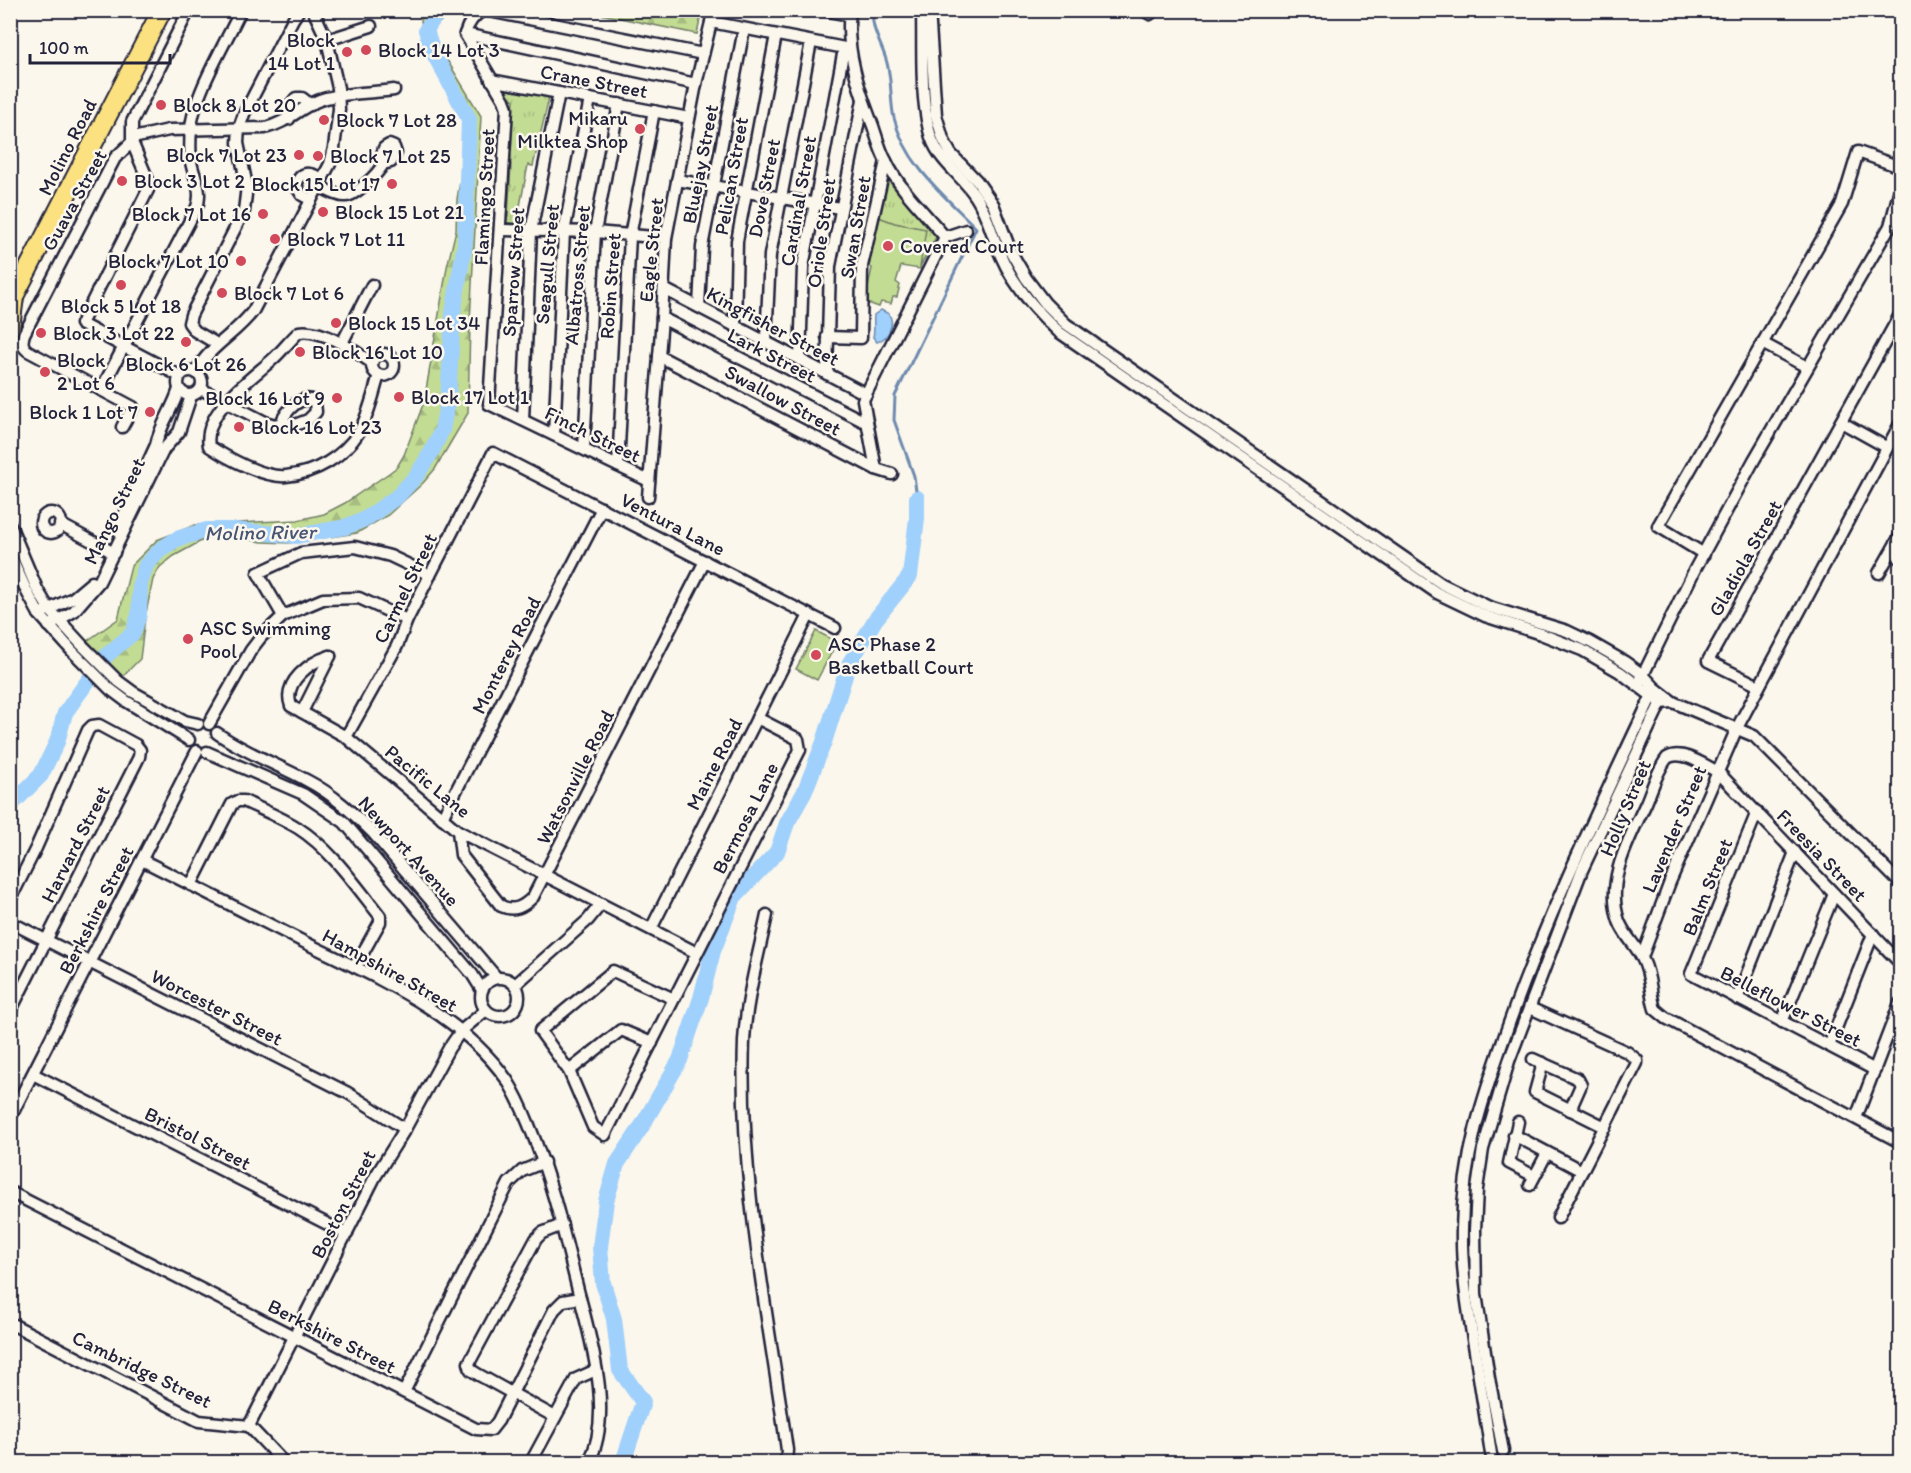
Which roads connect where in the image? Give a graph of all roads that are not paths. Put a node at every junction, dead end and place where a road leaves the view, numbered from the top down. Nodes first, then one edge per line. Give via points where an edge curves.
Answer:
1 (162, 10) edge
2 (189, 10) edge
3 (241, 10) edge
4 (299, 10) edge
5 (313, 10) edge
6 (483, 10) edge
7 (714, 10) edge
8 (822, 10) edge
9 (922, 10) edge
10 (929, 10) edge
11 (1143, 10) edge
12 (1154, 10) edge
13 (849, 13) edge
14 (711, 22) junction
15 (371, 26) dead end
16 (744, 29) junction
17 (465, 34) junction
18 (776, 35) junction
19 (327, 40) junction
20 (811, 42) junction
21 (847, 49) junction
22 (703, 54) junction
23 (491, 80) junction
24 (696, 84) junction
25 (394, 90) dead end
26 (559, 93) junction
27 (338, 97) junction
28 (590, 99) junction
29 (863, 100) junction
30 (619, 104) junction
31 (654, 111) junction
32 (689, 118) junction
33 (239, 128) junction
34 (191, 129) junction
35 (132, 140) junction
36 (886, 161) junction
37 (383, 165) dead end
38 (1900, 167) edge
39 (677, 180) junction
40 (320, 182) junction
41 (713, 186) junction
42 (1900, 189) edge
43 (745, 191) junction
44 (780, 198) junction
45 (311, 200) junction
46 (814, 203) junction
47 (840, 208) junction
48 (500, 230) junction
49 (966, 230) dead end
50 (531, 231) junction
51 (564, 232) junction
52 (595, 232) junction
53 (630, 236) junction
54 (945, 237) junction
55 (666, 238) junction
56 (372, 285) dead end
57 (664, 289) junction
58 (12, 301) edge
59 (699, 307) junction
60 (1900, 315) edge
61 (662, 318) junction
62 (735, 326) junction
63 (10, 327) edge
64 (827, 337) junction
65 (766, 342) junction
66 (342, 343) junction
67 (1762, 343) junction
68 (217, 344) junction
69 (124, 347) junction
70 (659, 356) junction
71 (800, 360) junction
72 (372, 363) junction
73 (1808, 367) junction
74 (196, 372) junction
75 (827, 374) junction
76 (379, 375) junction
77 (180, 376) junction
78 (179, 389) junction
79 (101, 390) junction
80 (196, 392) junction
81 (866, 394) junction
82 (225, 402) junction
83 (489, 404) joint
84 (523, 420) junction
85 (1841, 422) junction
86 (281, 423) dead end
87 (867, 423) junction
88 (1900, 424) edge
89 (123, 427) dead end
90 (554, 435) junction
91 (1886, 447) junction
92 (584, 449) junction
93 (493, 453) joint
94 (618, 466) junction
95 (876, 469) junction
96 (892, 474) dead end
97 (649, 481) junction
98 (142, 486) junction
99 (648, 497) dead end
100 (602, 508) junction
101 (60, 524) dead end
102 (10, 525) edge
103 (1900, 536) edge
104 (1894, 548) junction
105 (111, 552) junction
106 (10, 554) edge
107 (1704, 554) junction
108 (1900, 559) edge
109 (705, 561) junction
110 (1879, 573) dead end
111 (430, 575) junction
112 (44, 611) junction
113 (809, 615) junction
114 (283, 616) junction
115 (58, 620) junction
116 (407, 620) junction
117 (49, 627) junction
118 (836, 628) dead end
119 (77, 649) junction
120 (1641, 680) junction
121 (114, 685) junction
122 (1760, 686) junction
123 (1658, 695) junction
124 (302, 712) junction
125 (757, 718) junction
126 (208, 727) junction
127 (1737, 728) junction
128 (346, 737) junction
129 (189, 740) junction
130 (202, 751) junction
131 (1718, 771) junction
132 (1757, 812) junction
133 (441, 818) junction
134 (458, 831) junction
135 (1795, 852) junction
136 (141, 860) junction
137 (545, 874) junction
138 (1900, 883) edge
139 (191, 885) junction
140 (1834, 894) junction
141 (10, 900) edge
142 (601, 904) junction
143 (767, 915) dead end
144 (10, 922) edge
145 (651, 929) junction
146 (1873, 934) junction
147 (46, 940) junction
148 (697, 952) junction
149 (1642, 957) junction
150 (90, 962) junction
151 (1900, 963) edge
152 (355, 967) junction
153 (1691, 974) joint
154 (497, 978) junction
155 (515, 985) junction
156 (482, 990) junction
157 (674, 999) junction
158 (1737, 999) junction
159 (1900, 1003) edge
160 (1530, 1008) junction
161 (486, 1010) junction
162 (10, 1012) edge
163 (1782, 1022) junction
164 (461, 1031) junction
165 (652, 1043) junction
166 (1830, 1046) junction
167 (1875, 1070) junction
168 (569, 1071) junction
169 (33, 1074) junction
170 (14, 1099) edge
171 (1570, 1110) junction
172 (10, 1118) edge
173 (1856, 1118) junction
174 (1518, 1122) dead end
175 (1605, 1127) junction
176 (405, 1129) junction
177 (1514, 1135) junction
178 (1900, 1142) edge
179 (1547, 1153) junction
180 (544, 1162) junction
181 (1582, 1171) junction
182 (1464, 1188) junction
183 (1476, 1189) junction
184 (10, 1192) edge
185 (1558, 1218) dead end
186 (562, 1225) junction
187 (347, 1234) junction
188 (580, 1298) junction
189 (10, 1323) edge
190 (295, 1337) junction
191 (596, 1370) junction
192 (404, 1392) junction
193 (512, 1393) junction
194 (555, 1417) junction
195 (249, 1426) junction
196 (1503, 1451) dead end
197 (1491, 1454) dead end
198 (283, 1462) edge
199 (531, 1462) edge
200 (589, 1462) edge
201 (786, 1462) edge

1 - 58 main road, Molino Road
2 - 35 street, Guava Street via 132,122
3 - 34 street via 200,96
4 - 33 street
5 - 19 street
6 - 17 street via 467,25
6 - 22 street
7 - 14 street, Eagle Street
8 - 13 street
9 - 120 street via 925,101 932,141 942,160 984,210 1016,285 1036,311 1059,332 1437,593 1485,616 1582,650
10 - 120 street via 936,115 943,139 993,204 1011,252 1026,278 1066,324 1442,584 1489,607 1567,631 1625,662
11 - 12 street via 1150,14
13 - 21 street
14 - 16 street
14 - 22 street, Eagle Street
15 - 19 street
16 - 18 street
16 - 41 street, Bluejay Street
17 - 23 street, Flamingo Street
17 - 24 street
18 - 20 street
18 - 43 street, Pelican Street
19 - 27 street
20 - 21 street
20 - 44 street, Dove Street
21 - 29 street
21 - 46 street, Cardinal Street
22 - 24 street, Eagle Street
23 - 26 street, Crane Street
23 - 48 street, Flamingo Street via 507,108
24 - 32 street, Eagle Street
25 - 27 street
26 - 28 street, Crane Street
26 - 50 street, Sparrow Street
27 - 33 street via 311,105 279,125
27 - 40 street via 334,148
28 - 30 street, Crane Street
28 - 51 street, Seagull Street
29 - 36 street
29 - 47 street, Oriole Street
30 - 31 street, Crane Street
30 - 52 street, Albatross Street
31 - 32 street, Crane Street
31 - 53 street, Robin Street
32 - 39 street, Eagle Street
33 - 34 street
33 - 68 street via 238,143 247,186 244,211 189,323
34 - 35 street via 169,130
34 - 69 street via 190,153 199,200
35 - 69 street via 148,180 148,190 81,324
35 - 79 street, Guava Street via 115,158 24,334 23,345 28,351
36 - 54 street
36 - 64 street, Swan Street via 862,266 861,338
37 - 40 street via 380,172 350,195 339,195
38 - 67 street via 1858,152 1842,204
39 - 41 street
39 - 55 street, Eagle Street
40 - 45 street
40 - 45 street via 308,173 298,179 296,186
41 - 43 street
41 - 59 street, Bluejay Street via 702,247
42 - 73 street via 1890,226
43 - 44 street
43 - 62 street, Pelican Street via 737,241
44 - 46 street
44 - 65 street, Dove Street via 770,255
45 - 68 street via 253,311
46 - 47 street
46 - 71 street, Cardinal Street via 803,267
47 - 64 street, Oriole Street via 830,266
48 - 50 street
48 - 83 street, Flamingo Street
49 - 54 street
50 - 51 street
50 - 84 street, Sparrow Street
51 - 52 street
51 - 90 street, Seagull Street
52 - 53 street
52 - 92 street, Albatross Street
53 - 55 street
53 - 94 street, Robin Street
54 - 81 street
55 - 57 street, Eagle Street
56 - 66 street
57 - 59 street, Kingfisher Street
57 - 61 street, Eagle Street
58 - 63 main road, Molino Road
59 - 62 street, Kingfisher Street
60 - 85 street, Gladiola Street
61 - 70 street, Eagle Street
61 - 87 street, Lark Street
62 - 65 street, Kingfisher Street
64 - 75 street, Oriole Street
65 - 71 street, Kingfisher Street
66 - 72 street
66 - 82 street via 299,332
67 - 73 street
67 - 107 street via 1658,526
68 - 74 street
69 - 77 street
69 - 79 street
70 - 95 street, Swallow Street
70 - 97 street, Eagle Street
71 - 75 street, Kingfisher Street
72 - 76 street via 372,369
72 - 76 street via 381,353 393,361 394,368 389,374
73 - 107 street
74 - 77 street via 186,371
74 - 80 street via 202,381
75 - 81 street, Kingfisher Street
76 - 82 street via 364,423 350,443 321,467 285,476 262,472 209,447 210,429
77 - 78 street, Mango Street
78 - 80 street via 184,394
78 - 98 street, Mango Street via 159,431
79 - 89 street via 133,407
80 - 82 street
80 - 98 street, Mango Street via 179,432
81 - 87 street via 863,404
82 - 86 street via 265,422
83 - 84 street, Finch Street
84 - 90 street, Finch Street
85 - 91 street
85 - 122 street, Gladiola Street via 1708,661
87 - 95 street
88 - 91 street, Lavender Street
90 - 92 street, Finch Street
91 - 122 street, Lavender Street
92 - 94 street, Finch Street
93 - 100 street, Ventura Lane
93 - 111 street, Carmel Street
94 - 97 street, Finch Street
95 - 96 street, Swallow Street
97 - 99 street, Eagle Street
98 - 105 street, Mango Street
100 - 109 street, Ventura Lane
100 - 133 street, Monterey Road
101 - 105 street
102 - 112 street, Newport Avenue
103 - 104 street
104 - 108 street
104 - 110 street
105 - 112 street, Mango Street via 86,588
105 - 115 street, Mango Street via 92,592 74,611
106 - 112 street, Newport Avenue via 27,592
107 - 120 street
109 - 113 street, Ventura Lane
109 - 137 street, Watsonville Road
111 - 114 street via 390,556 355,547 301,553 258,573
111 - 116 street, Carmel Street
112 - 115 street, Newport Avenue
112 - 117 street, Newport Avenue
113 - 118 street, Ventura Lane
113 - 125 street, Maine Road
114 - 116 street via 323,599 359,598
114 - 126 street via 251,650
115 - 117 street, Mango Street
115 - 119 street, Newport Avenue
116 - 128 street, Carmel Street via 397,646
117 - 119 street, Newport Avenue
119 - 121 street, Newport Avenue
120 - 123 street
121 - 126 street, Newport Avenue via 185,721
121 - 129 street, Newport Avenue via 140,711
122 - 127 street, Lavender Street
123 - 127 street
123 - 160 street via 1582,870
123 - 182 street via 1583,841 1517,1002 1478,1114
124 - 124 street via 291,706 291,687 316,660 330,656
124 - 128 street, Pacific Lane
125 - 145 street, Maine Road
125 - 148 street, Bermosa Lane via 798,739 800,750
126 - 129 street via 191,730
126 - 130 street via 218,737 215,746
126 - 154 street, Newport Avenue via 232,744 334,797 373,833
127 - 131 street, Lavender Street
127 - 138 street via 1754,736
128 - 133 street, Pacific Lane
129 - 130 street
130 - 136 street, Berkshire Street
130 - 156 street, Newport Avenue via 303,794 344,822
131 - 132 street, Freesia Street
131 - 149 street, Lavender Street
131 - 149 street, Holly Street via 1683,755 1667,758 1621,860 1615,882 1619,921
132 - 135 street, Freesia Street
132 - 153 street, Balm Street
133 - 134 street, Pacific Lane
134 - 137 street, Pacific Lane
134 - 137 street, Watsonville Road via 461,855 501,906 524,906
135 - 140 street, Freesia Street
135 - 158 street
136 - 139 street, Hampshire Street
136 - 150 street, Berkshire Street
137 - 142 street, Pacific Lane
139 - 152 street, Hampshire Street
139 - 152 street via 232,804 244,801 299,829 325,851 380,916
140 - 146 street, Freesia Street
140 - 163 street
141 - 147 street, Harvard Street via 88,730 99,725 136,745 139,757
142 - 145 street, Pacific Lane
142 - 155 street
143 - 201 street via 750,992 745,1107 751,1207
144 - 147 street, Worcester Street
145 - 148 street, Pacific Lane
146 - 151 street, Freesia Street
146 - 166 street
147 - 150 street, Worcester Street
147 - 162 street, Harvard Street
148 - 157 street
149 - 173 street via 1655,1009 1660,1014
150 - 169 street, Berkshire Street
150 - 176 street, Worcester Street via 348,1093
152 - 164 street, Hampshire Street
153 - 158 street, Belleflower Street
154 - 155 street
154 - 156 street
155 - 161 street via 519,997 515,1010 497,1016
156 - 161 street
157 - 165 street
157 - 168 street via 613,971 540,1031
158 - 163 street, Belleflower Street
159 - 167 street
160 - 175 street via 1637,1060
160 - 183 street via 1492,1117
161 - 164 street, Boston Street
163 - 166 street, Belleflower Street
164 - 176 street, Boston Street
164 - 180 street, Hampshire Street via 485,1052 508,1082
165 - 168 street via 621,1030
165 - 168 street via 605,1135 593,1127
166 - 167 street, Belleflower Street
167 - 173 street
169 - 170 street, Berkshire Street
169 - 187 street, Bristol Street
170 - 172 street, Berkshire Street
171 - 171 street via 1534,1092 1538,1061 1580,1082
171 - 175 street
173 - 178 street
174 - 177 street
175 - 181 street
176 - 187 street, Boston Street via 375,1177
177 - 179 street
177 - 179 street via 1509,1163 1532,1181
179 - 181 street
180 - 186 street, Hampshire Street
180 - 192 street via 522,1171 509,1183
181 - 185 street
182 - 183 street
182 - 197 street via 1461,1231 1466,1296
183 - 196 street via 1476,1294
184 - 190 street, Berkshire Street
186 - 188 street, Hampshire Street
186 - 193 street via 536,1239 469,1363 471,1370
187 - 190 street, Boston Street
188 - 191 street, Hampshire Street
188 - 193 street, Berkshire Street via 563,1301 554,1310
189 - 195 street, Cambridge Street via 199,1421
190 - 192 street, Berkshire Street
190 - 195 street, Boston Street
191 - 194 street via 576,1379
191 - 200 street, Hampshire Street via 600,1433
192 - 193 street, Berkshire Street via 476,1429 491,1431
193 - 194 street
194 - 199 street
195 - 198 street

